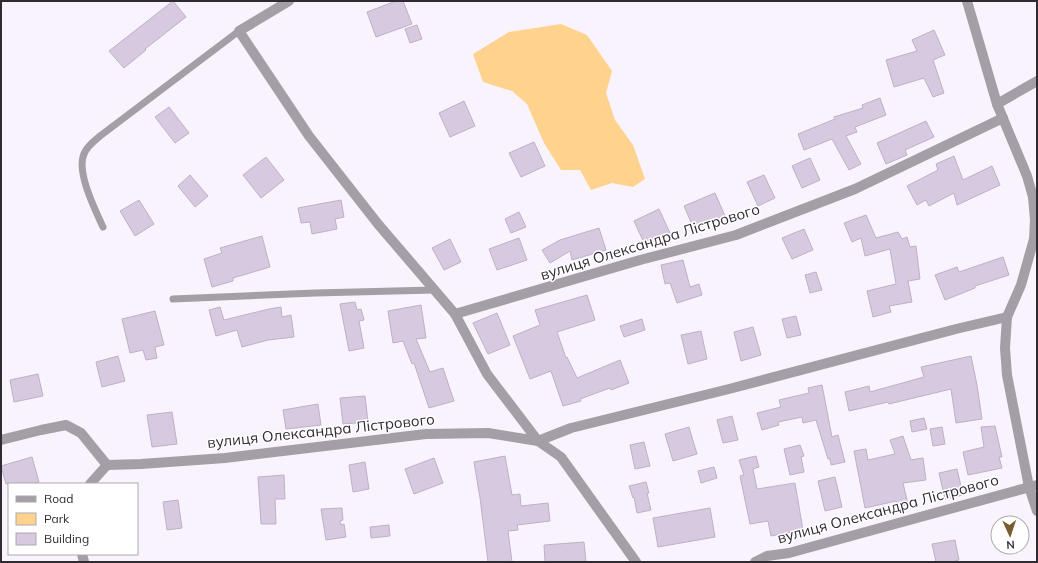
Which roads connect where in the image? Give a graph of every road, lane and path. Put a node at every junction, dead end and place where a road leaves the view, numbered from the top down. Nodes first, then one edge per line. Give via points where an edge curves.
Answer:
1 (289, 1) edge
2 (967, 1) edge
3 (239, 31) junction
4 (1037, 81) edge
5 (997, 104) junction
6 (1003, 118) junction
7 (103, 226) dead end
8 (434, 290) junction
9 (172, 299) dead end
10 (455, 314) junction
11 (1007, 317) junction
12 (1, 440) edge
13 (538, 441) junction
14 (107, 465) junction
15 (91, 483) edge
16 (1033, 486) edge
17 (1037, 511) edge
18 (636, 562) edge
19 (755, 562) edge

1 - 3 street
2 - 5 street
3 - 7 lane via 88,147 82,158 82,170 88,192
3 - 8 street, вулиця Олександра Лістрового via 309,136
4 - 5 street
5 - 6 street
6 - 10 street, вулиця Олександра Лістрового via 855,189 736,235
6 - 11 street via 1027,176 1033,197 1035,220 1030,254 1021,285
8 - 9 lane
8 - 10 street, вулиця Олександра Лістрового
10 - 13 street, вулиця Олександра Лістрового via 487,374
11 - 13 street via 571,428
11 - 16 street via 1007,375
12 - 14 street via 66,425 81,433
13 - 14 street, вулиця Олександра Лістрового via 488,433 426,434 225,458
13 - 18 street, вулиця Олександра Лістрового via 561,457
14 - 15 street
16 - 17 street
16 - 19 street, вулиця Олександра Лістрового via 789,553 767,556

